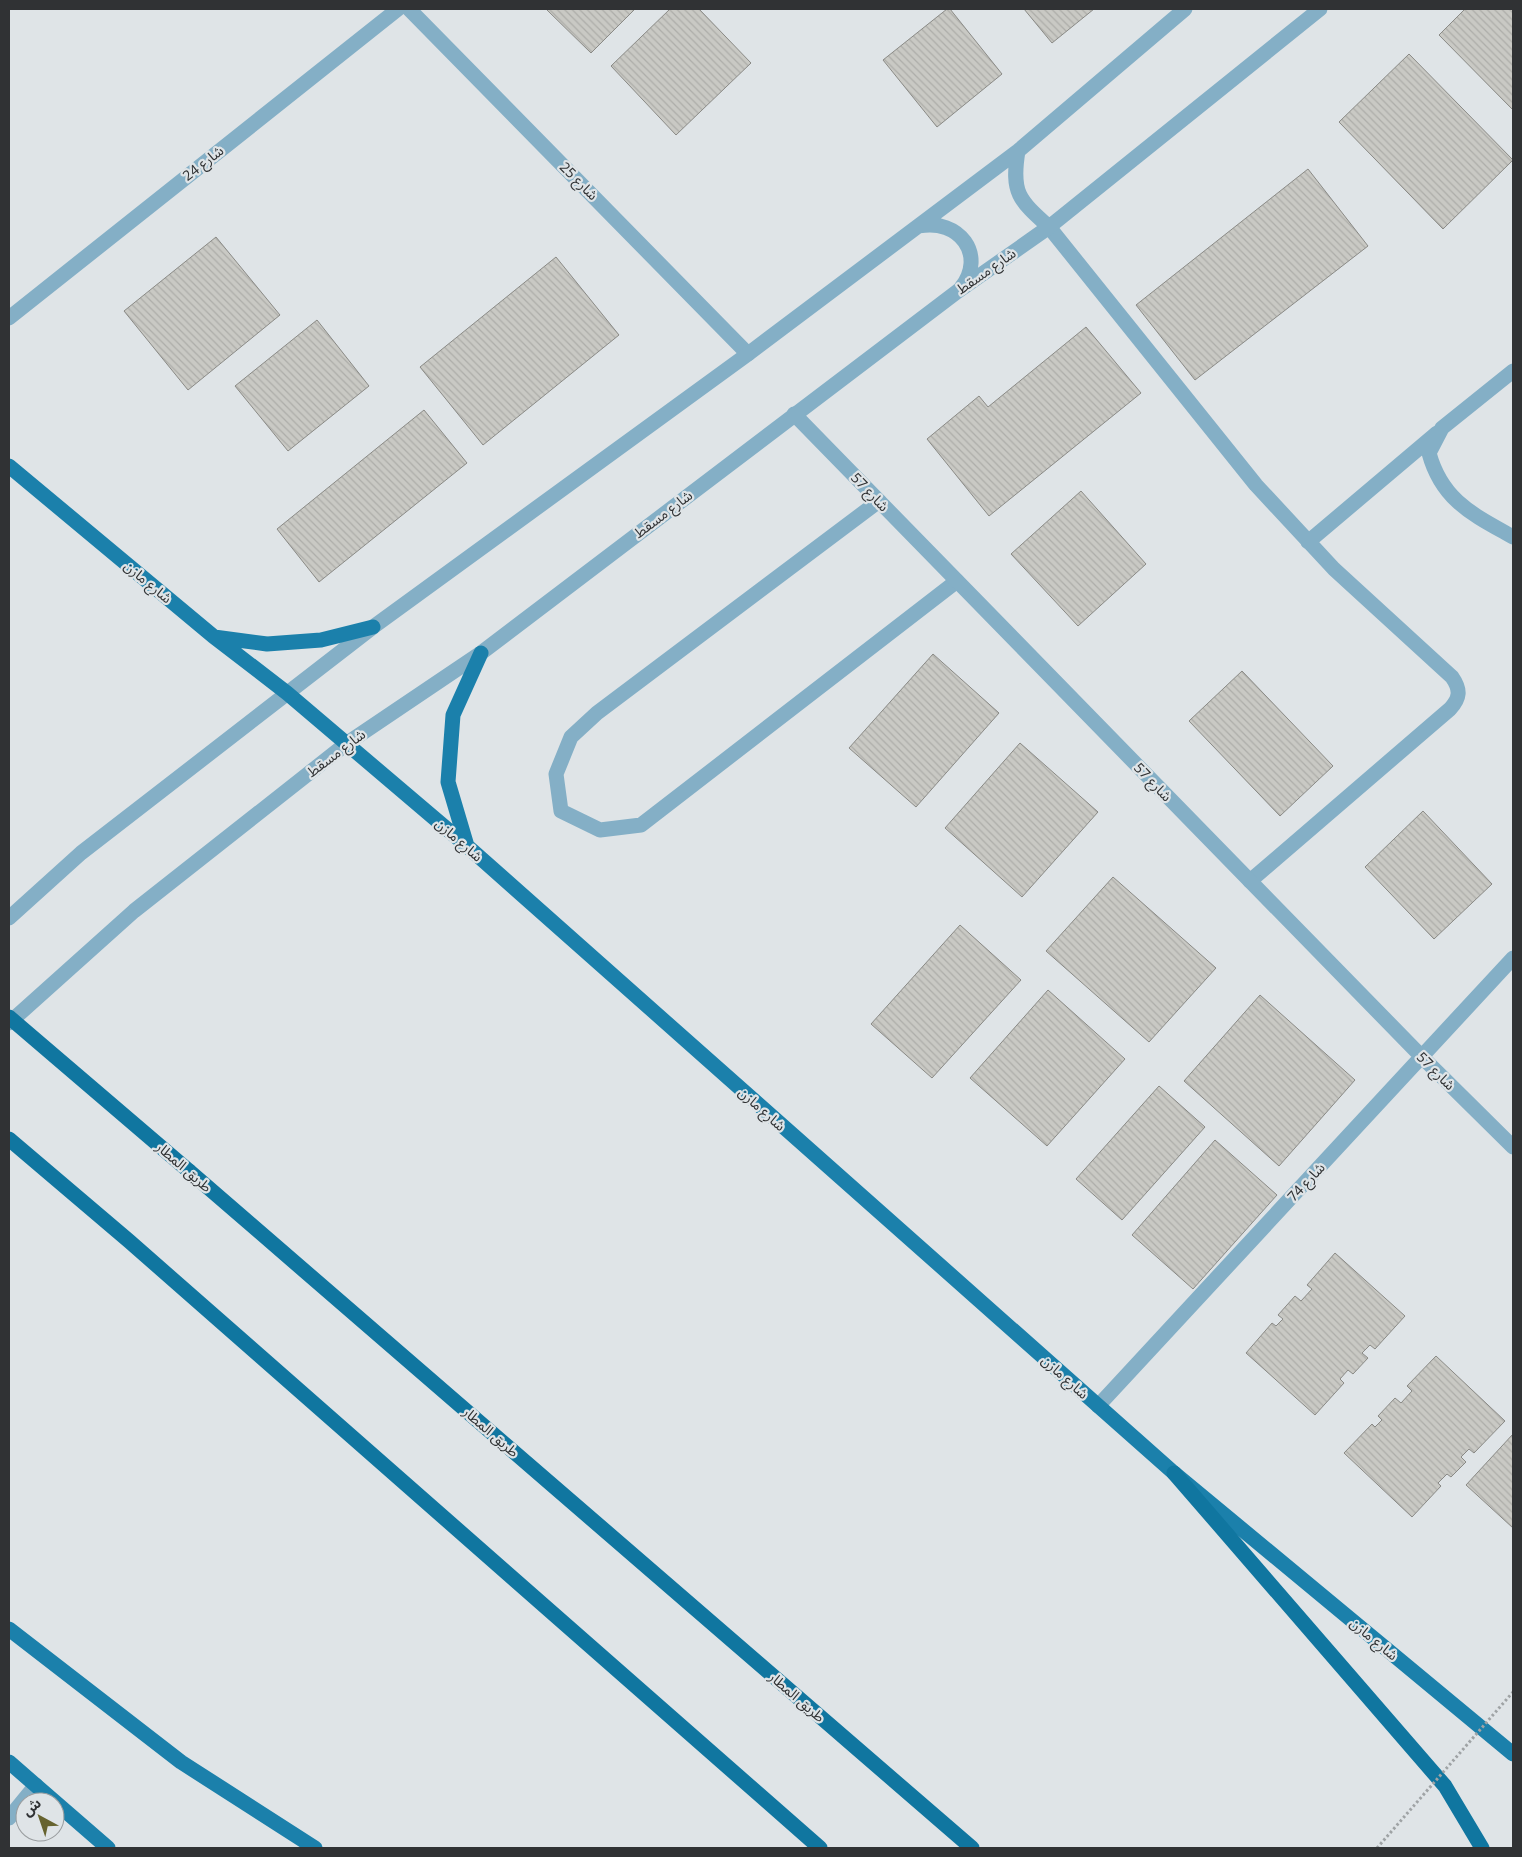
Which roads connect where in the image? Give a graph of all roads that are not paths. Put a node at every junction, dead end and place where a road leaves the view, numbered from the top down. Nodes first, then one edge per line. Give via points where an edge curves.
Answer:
1 (398, 9) edge
2 (409, 9) edge
3 (1185, 9) edge
4 (1320, 9) edge
5 (1018, 151) junction
6 (917, 226) junction
7 (1049, 227) junction
8 (958, 291) junction
9 (9, 318) edge
10 (748, 354) junction
11 (1513, 371) edge
12 (794, 414) junction
13 (1442, 428) junction
14 (9, 466) edge
15 (879, 501) junction
16 (1513, 537) edge
17 (1308, 542) junction
18 (957, 581) junction
19 (373, 627) junction
20 (214, 636) junction
21 (481, 653) junction
22 (287, 693) junction
23 (346, 744) junction
24 (467, 846) junction
25 (1250, 881) junction
26 (9, 918) edge
27 (1513, 958) edge
28 (9, 1018) edge
29 (9, 1023) edge
30 (1422, 1057) junction
31 (9, 1138) edge
32 (1513, 1147) edge
33 (1098, 1406) junction
34 (1174, 1474) junction
35 (9, 1629) edge
36 (1513, 1754) edge
37 (10, 1766) edge
38 (36, 1785) junction
39 (44, 1792) edge
40 (65, 1811) edge
41 (9, 1818) edge
42 (108, 1848) edge
43 (315, 1848) edge
44 (820, 1848) edge
45 (972, 1848) edge
46 (1482, 1848) edge

1 - 9 street, شارع 24
2 - 10 street, شارع 25
3 - 5 street
4 - 7 street, شارع مسقط
5 - 6 street
5 - 7 street via 1014,173 1019,195
6 - 8 street via 941,224 952,229 968,247 970,270
6 - 10 street
7 - 8 street, شارع مسقط
7 - 17 street via 1256,486
8 - 12 street, شارع مسقط
10 - 19 street
11 - 13 street
12 - 15 street, شارع 57
12 - 21 street, شارع مسقط
13 - 16 street via 1430,453 1433,466 1447,490 1469,513
13 - 17 street
14 - 20 main road, شارع مازن
15 - 18 street, شارع 57
15 - 18 street via 598,713 571,737 556,774 561,810 600,830 641,825
17 - 25 street via 1452,677 1459,693 1450,709
18 - 25 street, شارع 57
19 - 20 main road via 321,640 267,644
19 - 22 street
20 - 22 main road, شارع مازن
21 - 23 street, شارع مسقط
21 - 24 main road via 452,715 448,782
22 - 23 main road, شارع مازن
22 - 26 street via 81,853
23 - 24 main road, شارع مازن
23 - 29 street, شارع مسقط via 134,911
24 - 33 main road, شارع مازن
25 - 30 street, شارع 57
27 - 30 street, شارع 74
28 - 45 highway, طريق المطار, bridge
30 - 32 street, شارع 57
30 - 33 street, شارع 74
31 - 44 highway
33 - 34 main road, شارع مازن
34 - 36 main road, شارع مازن
34 - 46 highway via 1445,1786
35 - 43 main road via 181,1762
37 - 38 main road
38 - 39 main road
38 - 41 street
40 - 42 main road

